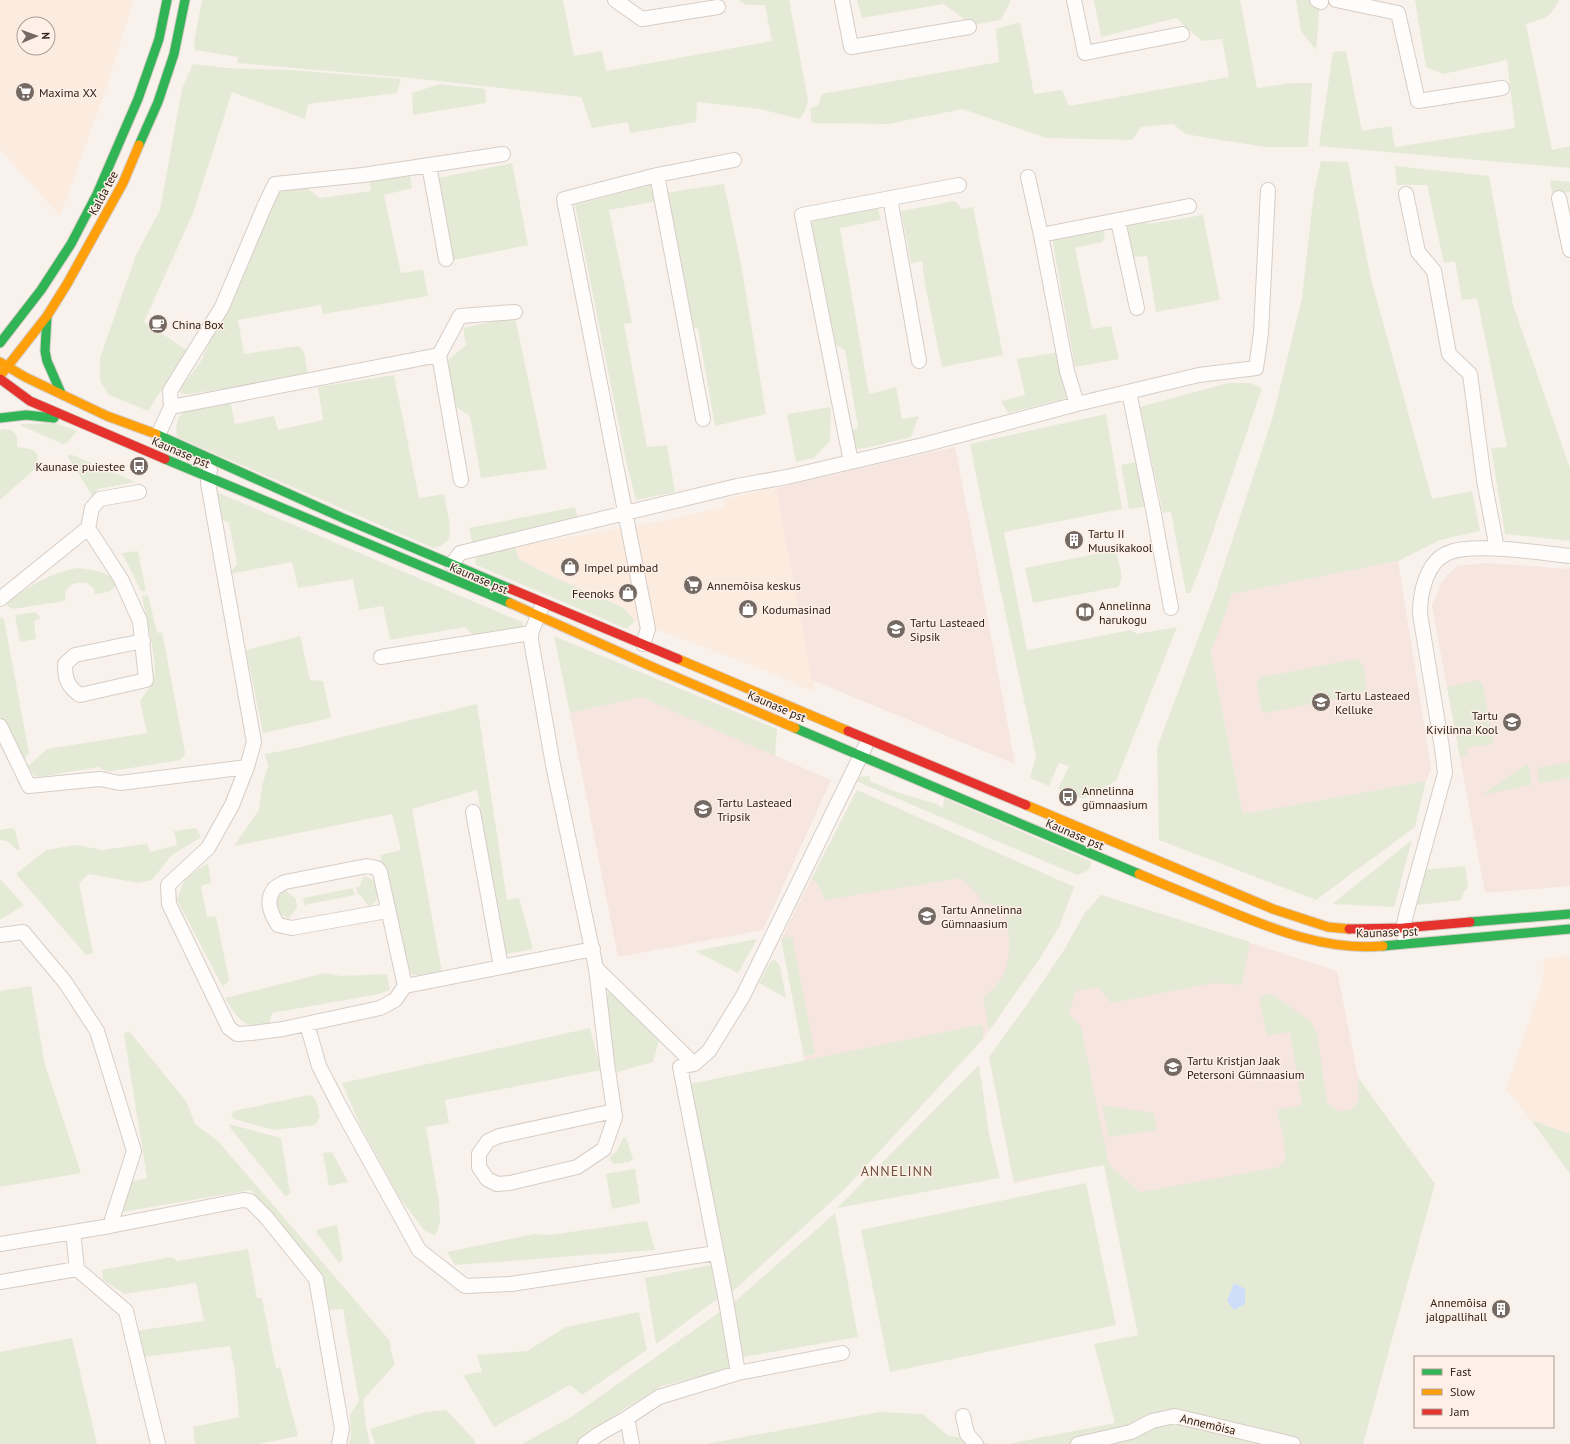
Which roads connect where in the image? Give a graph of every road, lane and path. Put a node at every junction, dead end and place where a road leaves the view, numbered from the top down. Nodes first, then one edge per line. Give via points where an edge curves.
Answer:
1 (167, 0) edge
2 (185, 0) edge
3 (615, 0) edge
4 (842, 0) edge
5 (1074, 0) edge
6 (1336, 0) edge
7 (718, 7) dead end
8 (969, 27) dead end
9 (1182, 34) dead end
10 (1502, 88) dead end
11 (502, 154) dead end
12 (734, 160) dead end
13 (429, 165) junction
14 (657, 175) junction
15 (1028, 177) dead end
16 (959, 185) dead end
17 (1268, 190) dead end
18 (1406, 194) dead end
19 (890, 198) junction
20 (1559, 198) dead end
21 (1189, 206) dead end
22 (1118, 220) junction
23 (1042, 235) junction
24 (1570, 250) edge
25 (446, 259) dead end
26 (1137, 308) dead end
27 (515, 312) dead end
28 (47, 316) junction
29 (0, 343) edge
30 (440, 355) junction
31 (919, 361) dead end
32 (3, 365) edge
33 (0, 376) edge
34 (0, 380) edge
35 (1129, 392) junction
36 (62, 393) junction
37 (1078, 404) junction
38 (171, 407) junction
39 (0, 418) edge
40 (703, 419) dead end
41 (74, 421) junction
42 (98, 430) junction
43 (161, 447) junction
44 (215, 461) junction
45 (851, 462) junction
46 (208, 477) junction
47 (461, 480) dead end
48 (139, 492) dead end
49 (626, 513) junction
50 (88, 528) junction
51 (1497, 549) junction
52 (1570, 556) edge
53 (452, 564) junction
54 (0, 599) edge
55 (544, 602) junction
56 (1171, 608) dead end
57 (539, 615) junction
58 (531, 633) junction
59 (143, 641) junction
60 (643, 644) junction
61 (381, 657) dead end
62 (0, 726) edge
63 (869, 740) junction
64 (862, 755) junction
65 (247, 766) junction
66 (473, 812) dead end
67 (387, 911) junction
68 (1570, 914) edge
69 (1403, 928) junction
70 (1570, 929) edge
71 (0, 935) edge
72 (1405, 944) junction
73 (593, 949) junction
74 (501, 967) junction
75 (596, 968) junction
76 (405, 986) junction
77 (307, 1024) junction
78 (694, 1064) junction
79 (614, 1111) junction
80 (110, 1226) junction
81 (73, 1232) junction
82 (0, 1244) edge
83 (716, 1253) junction
84 (77, 1269) junction
85 (0, 1282) edge
86 (842, 1353) dead end
87 (738, 1373) junction
88 (963, 1416) dead end
89 (627, 1418) junction
90 (158, 1444) edge
91 (339, 1444) edge
92 (586, 1444) edge
93 (632, 1444) edge
94 (976, 1444) edge
95 (1078, 1444) edge
96 (1293, 1444) edge

1 - 29 street, Kalda tee via 159,39 138,99 97,194 67,251
2 - 28 street, Kalda tee via 174,54 152,116 123,183
3 - 7 street via 642,19
4 - 8 street via 852,48
5 - 9 street via 1085,53
6 - 10 street via 1398,13 1418,101
11 - 13 street
12 - 14 street
13 - 25 street
13 - 38 street via 275,184 222,307 170,391
14 - 40 street
14 - 49 street via 564,199
15 - 23 street
16 - 19 street
17 - 35 street via 1261,333 1256,368 1199,375
18 - 51 street via 1418,252 1434,271 1449,354 1470,374 1484,480
19 - 31 street
19 - 45 street via 802,215
20 - 24 street
21 - 22 street
22 - 23 street
22 - 26 street
23 - 37 street via 1067,371
27 - 30 street via 460,316
28 - 32 street, Kalda tee
28 - 36 street via 45,351
30 - 38 street
30 - 47 street
32 - 33 street, Kalda tee
32 - 36 street, Kaunase pst
34 - 41 street, Kaunase pst via 30,401
35 - 37 street
35 - 56 street via 1154,509
36 - 43 street, Kaunase pst
37 - 45 street
38 - 43 street
39 - 41 street via 26,415
41 - 42 street, Kaunase pst
42 - 43 street, Kaunase pst
42 - 43 street via 120,430
43 - 44 street, Kaunase pst
43 - 46 street, Kaunase pst
44 - 46 street
44 - 53 street, Kaunase pst
45 - 49 street
46 - 57 street, Kaunase pst
46 - 65 street via 254,742
48 - 50 street via 100,499 92,508
49 - 53 street via 460,553
49 - 60 street via 648,629
50 - 54 street
50 - 59 street via 121,579 140,621
51 - 52 street
51 - 69 street via 1468,549 1448,553 1438,559 1423,584 1420,614 1445,773
53 - 55 street, Kaunase pst
55 - 57 street
55 - 60 street, Kaunase pst
57 - 58 street
57 - 64 street, Kaunase pst via 662,671
58 - 61 street
58 - 73 street via 530,640 554,766
59 - 59 street via 146,680 80,694 71,689 65,675 65,664 76,655
60 - 63 street, Kaunase pst
62 - 65 street via 29,786 100,779 120,783
63 - 64 street
63 - 69 street, Kaunase pst via 1273,909 1328,927
64 - 72 street, Kaunase pst via 1267,927 1328,944 1372,947
64 - 78 street via 743,996 710,1051
65 - 77 street via 232,805 208,848 168,885 169,904 230,1028 238,1034
66 - 74 street
67 - 67 street via 380,872 377,868 367,866 285,882 274,889 270,901 271,914 278,925 292,928
67 - 76 street
68 - 69 street, Kaunase pst
69 - 72 street
70 - 72 street, Kaunase pst
71 - 80 street via 23,932 65,982 97,1031 134,1151
73 - 74 street
73 - 75 street
74 - 76 street
75 - 78 street
75 - 79 street
76 - 77 street via 395,1000 380,1008
77 - 83 street via 319,1066 419,1250 465,1286 511,1284
78 - 83 street via 680,1067
79 - 79 street via 615,1117 604,1149 577,1167 497,1184 487,1179 479,1167 479,1154 488,1141 499,1136
80 - 81 street
80 - 91 street via 243,1200 250,1201 316,1279 342,1429
81 - 82 street
81 - 84 street
83 - 87 street
84 - 85 street
84 - 90 street via 126,1311
86 - 87 street
87 - 89 street via 659,1397
88 - 94 street via 967,1434
89 - 92 street
89 - 93 street
95 - 96 street, Annemõisa via 1131,1432 1152,1420 1175,1416

